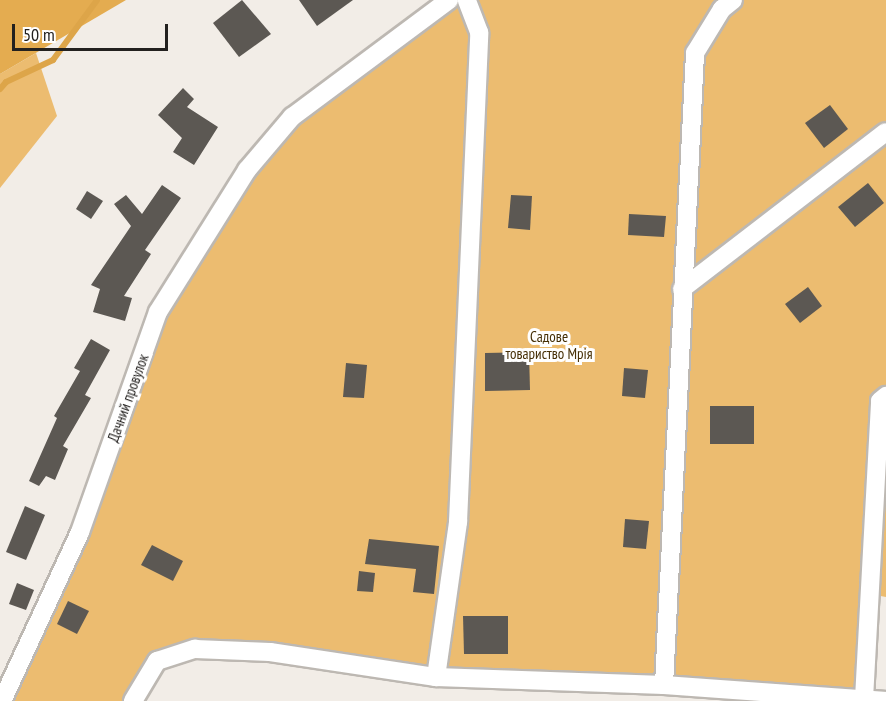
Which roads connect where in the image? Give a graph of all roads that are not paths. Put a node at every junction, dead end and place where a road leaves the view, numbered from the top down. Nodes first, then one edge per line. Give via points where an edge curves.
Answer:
1 (449, 0) edge
2 (468, 0) edge
3 (733, 0) edge
4 (886, 132) edge
5 (681, 288) junction
6 (886, 396) edge
7 (436, 676) junction
8 (664, 685) junction
9 (864, 699) junction
10 (2, 701) edge
11 (133, 701) edge
12 (886, 701) edge

1 - 10 street, Дачний провулок via 292,117 247,170 158,312 80,532
2 - 7 street via 479,32 459,522
3 - 5 street via 722,9 695,53
4 - 5 street
5 - 8 street
6 - 9 street via 880,401
7 - 8 street
7 - 11 street via 270,652 195,649 157,661
8 - 9 street
9 - 12 street

